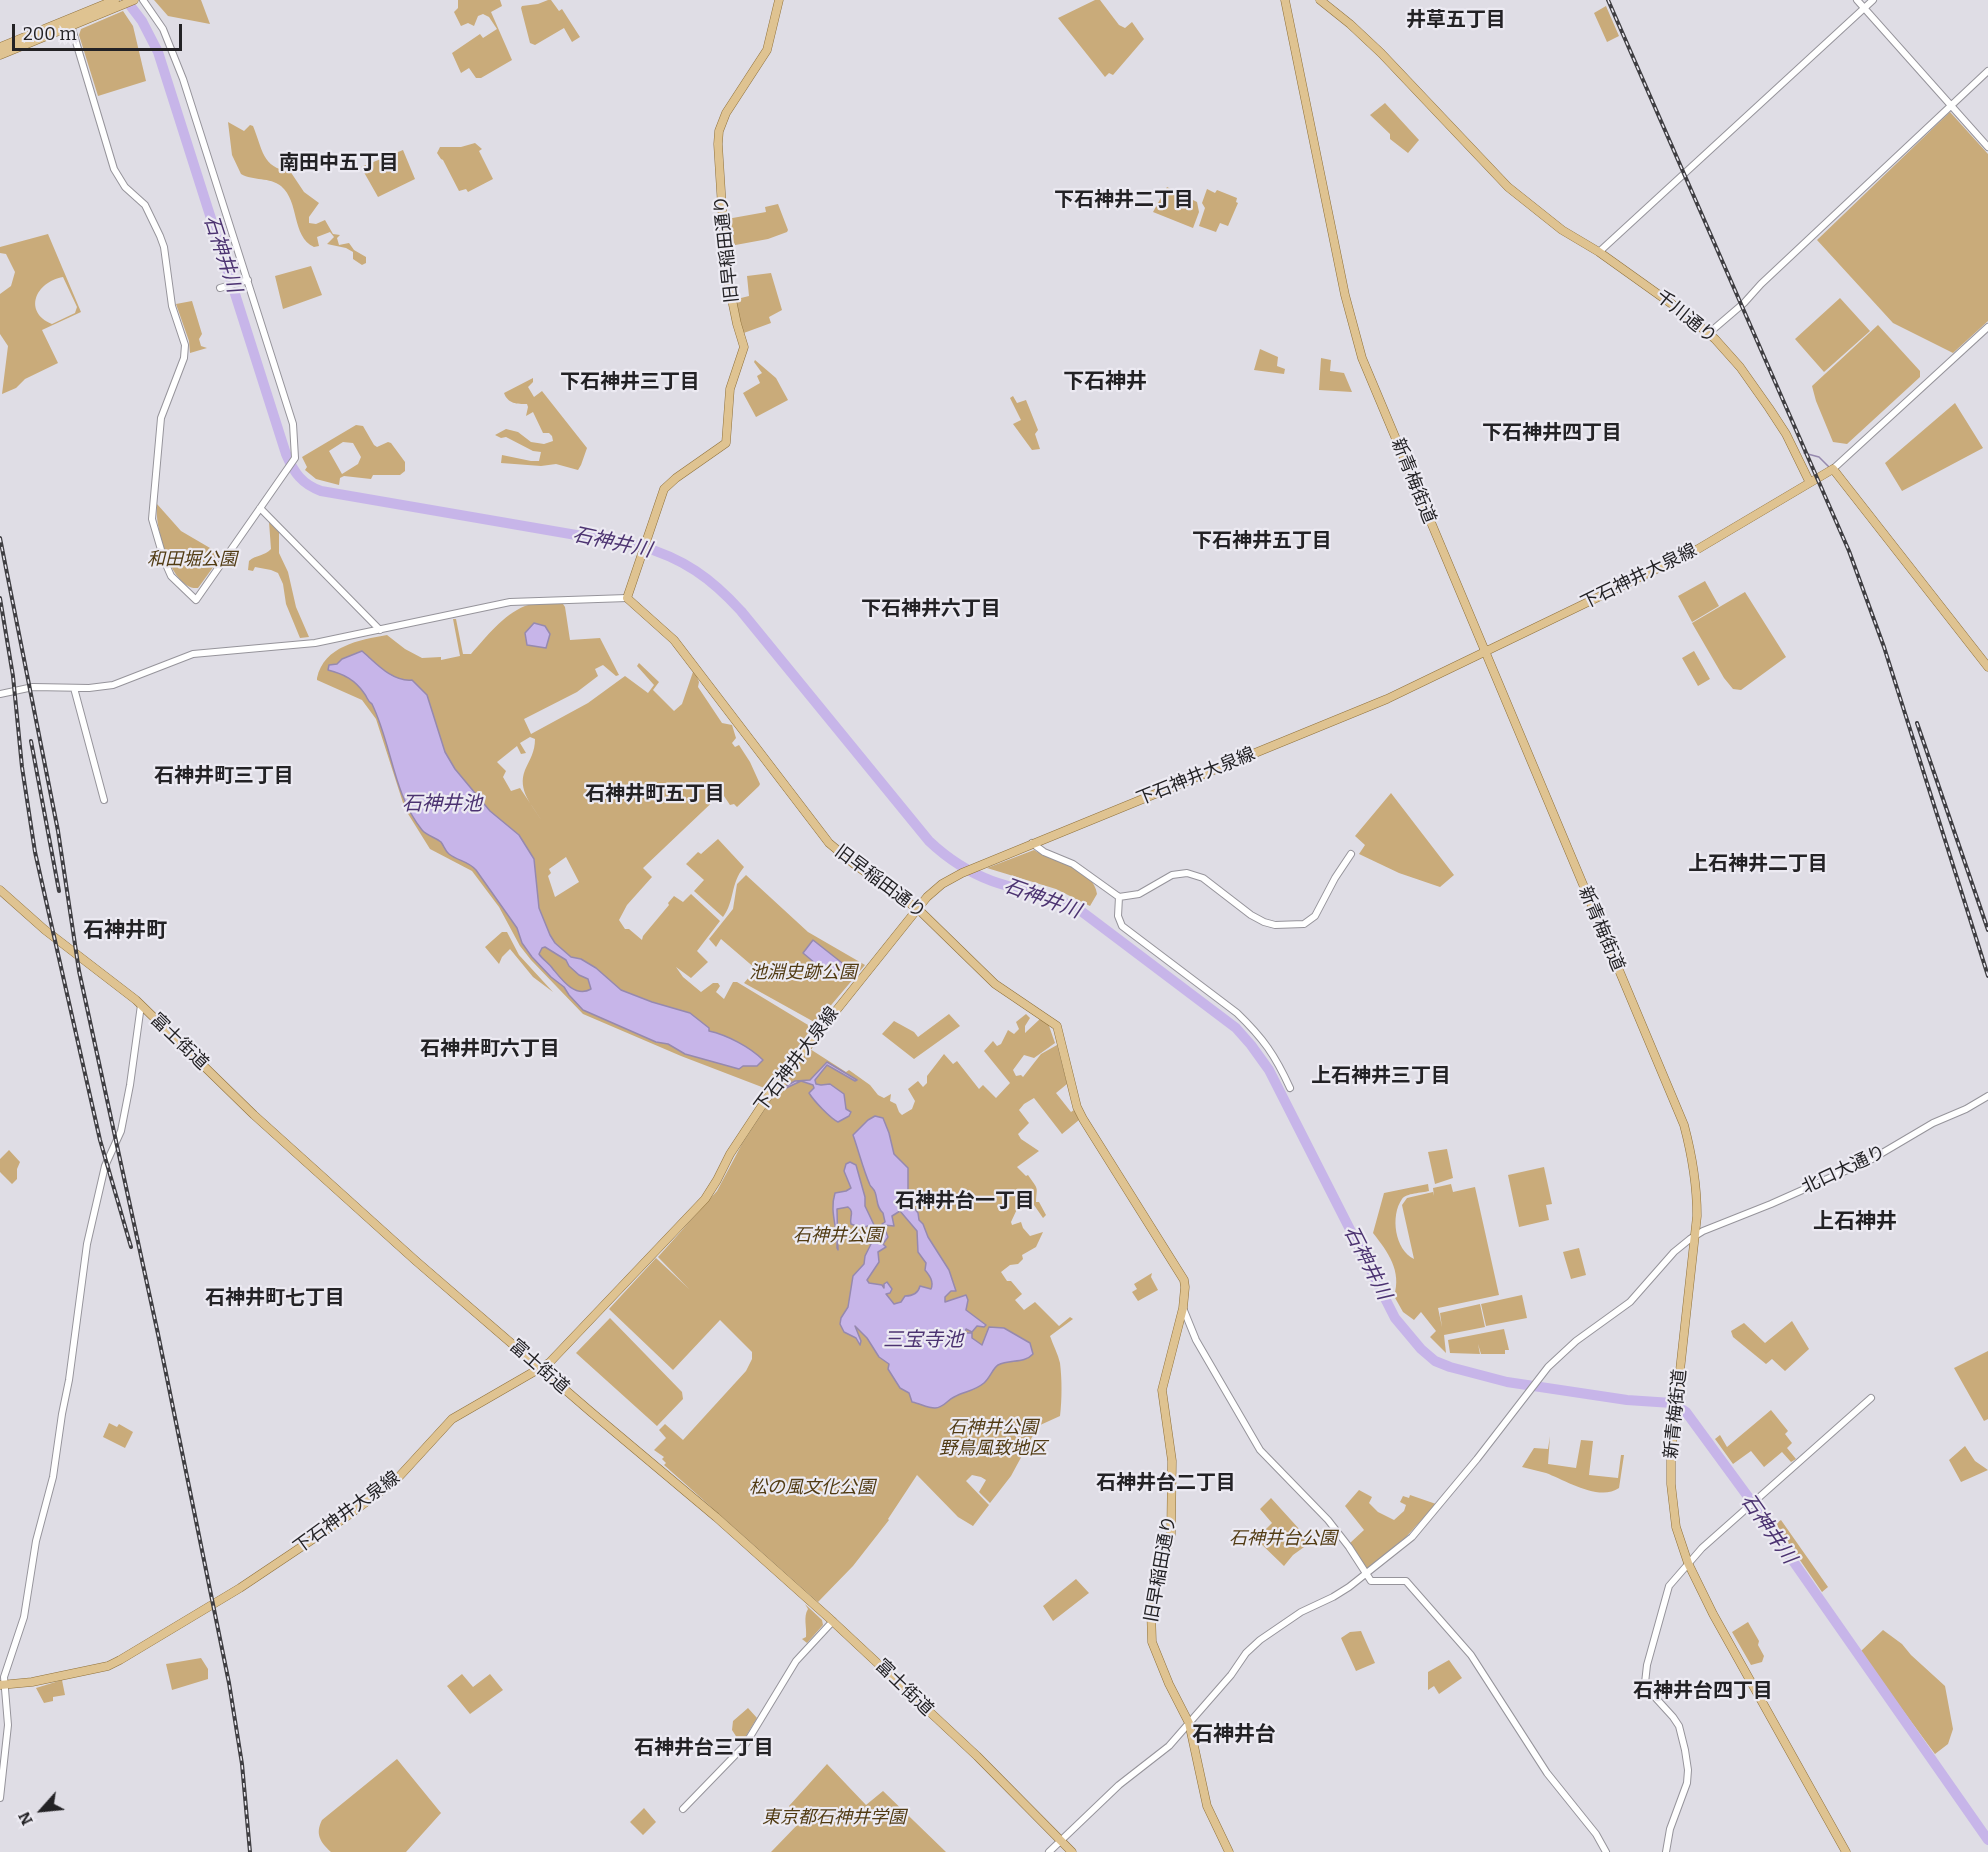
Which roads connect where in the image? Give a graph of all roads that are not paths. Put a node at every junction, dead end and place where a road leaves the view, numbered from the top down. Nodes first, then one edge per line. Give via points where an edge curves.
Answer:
1 (134, 0) edge
2 (142, 0) edge
3 (779, 0) edge
4 (1285, 0) edge
5 (1320, 0) edge
6 (1857, 0) edge
7 (1873, 0) edge
8 (116, 2) edge
9 (1863, 9) junction
10 (70, 22) junction
11 (0, 47) edge
12 (0, 55) edge
13 (1988, 71) edge
14 (1951, 106) junction
15 (1988, 147) edge
16 (1599, 252) junction
17 (248, 280) junction
18 (220, 288) dead end
19 (1988, 327) edge
20 (1709, 333) junction
21 (1833, 469) junction
22 (1809, 481) junction
23 (260, 508) junction
24 (627, 598) junction
25 (380, 630) junction
26 (1485, 652) junction
27 (1988, 668) edge
28 (74, 688) junction
29 (0, 694) edge
30 (104, 800) dead end
31 (1032, 843) junction
32 (1351, 854) dead end
33 (0, 890) edge
34 (1119, 897) junction
35 (918, 909) junction
36 (141, 1005) junction
37 (1290, 1088) dead end
38 (1988, 1096) edge
39 (1696, 1234) junction
40 (1183, 1308) junction
41 (542, 1369) junction
42 (1871, 1398) dead end
43 (1688, 1563) junction
44 (1366, 1575) junction
45 (833, 1621) junction
46 (3, 1685) edge
47 (1189, 1724) junction
48 (0, 1798) edge
49 (683, 1809) dead end
50 (1061, 1840) junction
51 (1049, 1852) edge
52 (1072, 1852) edge
53 (1229, 1852) edge
54 (1606, 1852) edge
55 (1666, 1852) edge
56 (1846, 1852) edge

1 - 8 main road
2 - 17 street via 168,41 187,88
3 - 24 main road, 旧早稲田通り via 767,50 726,114 718,144 727,273 744,347 730,389 726,443 666,486
4 - 26 main road, 新青梅街道 via 1354,334
5 - 16 main road, 千川通り via 1381,53 1508,187 1562,230
6 - 9 street
7 - 9 street
8 - 10 main road
9 - 14 street
9 - 16 street
10 - 11 main road
10 - 12 main road
10 - 23 street via 114,169 125,187 146,205 162,241 172,306 185,345 184,358 161,418 152,510 154,528 171,576 196,600
13 - 14 street
14 - 15 street
14 - 20 street
16 - 20 main road, 千川通り
17 - 18 street
17 - 23 street via 293,424 294,459
19 - 21 street
20 - 22 main road, 千川通り via 1763,399
21 - 22 main road
21 - 27 main road
22 - 26 main road, 下石神井大泉線 via 1698,549
23 - 25 street
24 - 25 street via 521,600
24 - 35 main road, 旧早稲田通り via 674,640 829,843
25 - 28 street via 286,647 193,654 124,682
26 - 31 main road, 下石神井大泉線 via 1388,699
26 - 39 main road, 新青梅街道 via 1684,1125 1696,1185
28 - 29 street via 33,687
28 - 30 street
31 - 34 street via 1073,864
31 - 35 main road, 下石神井大泉線 via 962,873 938,887
32 - 34 street via 1315,916 1304,924 1264,922 1203,878 1187,873 1172,875 1138,894
33 - 36 main road, 富士街道
34 - 37 street via 1118,919 1122,926 1237,1013 1272,1052
35 - 40 main road, 旧早稲田通り via 986,977 1057,1026 1077,1107 1184,1280
35 - 41 main road, 下石神井大泉線 via 768,1095 705,1199
36 - 41 main road, 富士街道 via 254,1115
36 - 46 street via 122,1131 105,1166 87,1244 53,1475 36,1541 23,1623
38 - 39 street, 北口大通り via 1872,1159
39 - 43 main road, 新青梅街道 via 1670,1473 1676,1527
39 - 44 street, 北口大通り via 1674,1252 1630,1302 1567,1348 1412,1536
40 - 44 street via 1196,1340 1260,1450 1328,1520
40 - 47 main road, 旧早稲田通り via 1162,1390 1172,1461 1171,1534 1150,1626 1154,1648
41 - 45 main road, 富士街道
41 - 46 main road, 下石神井大泉線 via 452,1419 396,1480 346,1517 240,1588 120,1660 38,1681
42 - 43 street
43 - 55 street via 1669,1586 1646,1675 1647,1687 1679,1726 1688,1770
43 - 56 main road, 新青梅街道
44 - 47 street, 北口大通り via 1260,1640
44 - 54 street via 1374,1582 1406,1581 1471,1655 1547,1773
45 - 49 street via 796,1661 745,1745
45 - 50 main road, 富士街道
46 - 48 street via 8,1725
47 - 50 street, 北口大通り via 1162,1753 1119,1785
47 - 53 main road, 旧早稲田通り via 1205,1800
50 - 51 street, 北口大通り
50 - 52 main road, 富士街道

